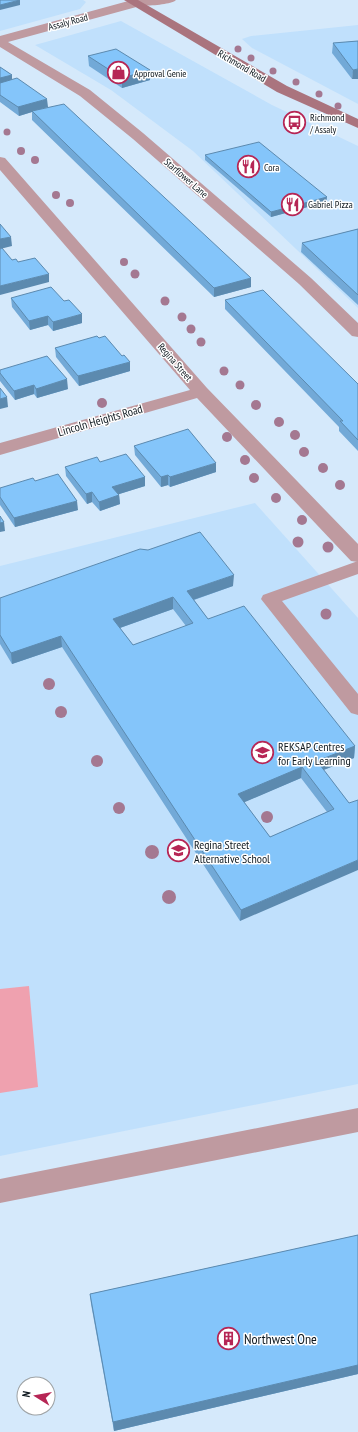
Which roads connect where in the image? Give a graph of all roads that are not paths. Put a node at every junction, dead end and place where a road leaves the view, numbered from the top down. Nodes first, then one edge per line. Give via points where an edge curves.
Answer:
1 (171, 0) edge
2 (136, 1) edge
3 (0, 41) edge
4 (358, 124) edge
5 (0, 161) edge
6 (358, 332) edge
7 (201, 392) junction
8 (0, 449) edge
9 (358, 556) edge
10 (358, 567) edge
11 (358, 708) edge
12 (358, 1120) edge
13 (0, 1191) edge

1 - 2 lane
2 - 3 street, Assaly Road
2 - 4 main road, Richmond Road via 282,89
3 - 6 street, Starflower Lane via 85,93 138,136 305,281
5 - 7 street, Regina Street
7 - 8 street, Lincoln Heights Road
7 - 9 street, Regina Street
10 - 11 lane via 270,599
12 - 13 lane

